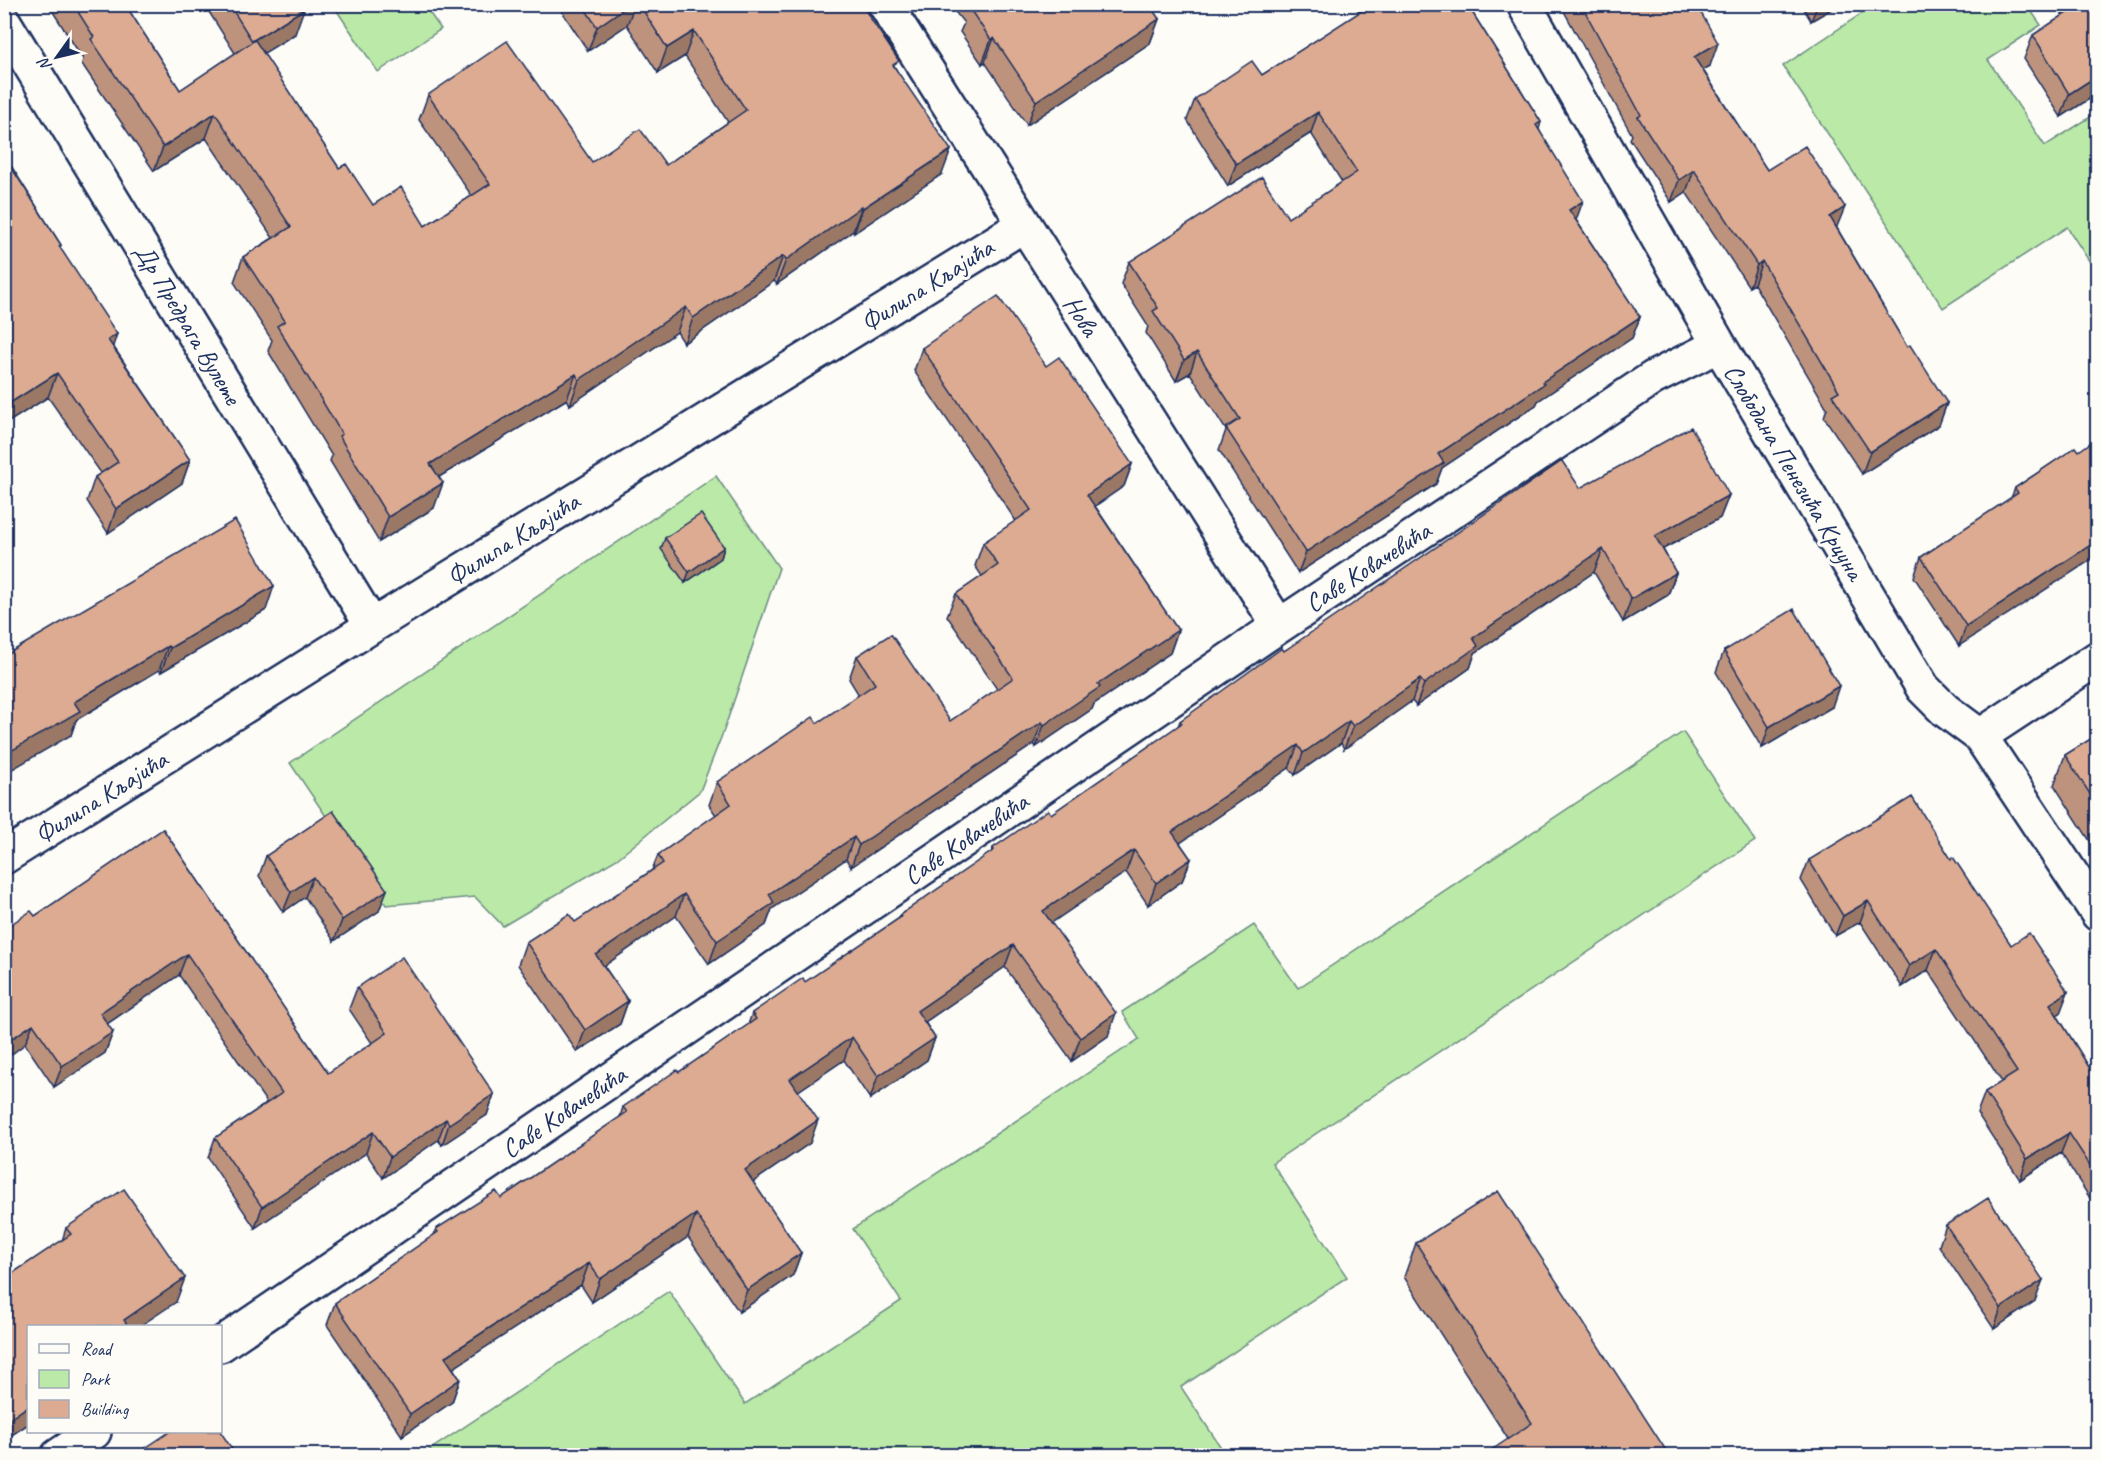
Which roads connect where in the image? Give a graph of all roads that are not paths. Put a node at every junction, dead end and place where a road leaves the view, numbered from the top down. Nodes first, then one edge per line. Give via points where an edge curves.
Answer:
1 (885, 4) edge
2 (1524, 4) edge
3 (4, 21) edge
4 (1024, 225) junction
5 (1719, 345) junction
6 (372, 626) junction
7 (1279, 626) junction
8 (2097, 658) edge
9 (1980, 736) junction
10 (4, 857) edge
11 (2097, 914) edge
12 (222, 1344) edge
13 (91, 1433) edge
14 (58, 1455) edge

1 - 4 street, Нова
2 - 5 street, Слободана Пенезића Крцуна
3 - 6 street, Др Предрага Вулете
4 - 6 street, Филипа Кљајића
4 - 7 street, Нова
5 - 7 street, Саве Ковачевића via 1653,378
5 - 9 street, Слободана Пенезића Крцуна via 1923,688
6 - 10 street, Филипа Кљајића
7 - 12 street, Саве Ковачевића
8 - 9 street
9 - 11 street, Слободана Пенезића Крцуна
13 - 14 street

